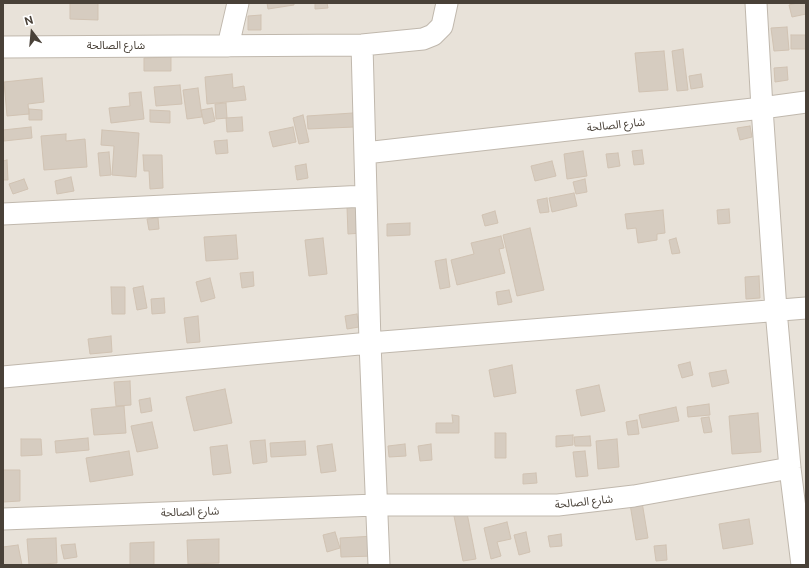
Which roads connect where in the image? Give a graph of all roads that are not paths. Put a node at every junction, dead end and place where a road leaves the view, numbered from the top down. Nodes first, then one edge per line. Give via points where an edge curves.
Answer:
1 (238, 3) edge
2 (447, 3) edge
3 (756, 3) edge
4 (362, 45) junction
5 (228, 46) junction
6 (3, 47) edge
7 (806, 102) edge
8 (762, 108) junction
9 (365, 153) junction
10 (366, 196) junction
11 (3, 214) edge
12 (806, 308) edge
13 (776, 310) junction
14 (370, 343) junction
15 (3, 377) edge
16 (790, 468) junction
17 (376, 505) junction
18 (3, 519) edge
19 (379, 565) edge
20 (802, 565) edge

1 - 5 street
2 - 4 street, شارع الصالحة via 442,26 433,35 423,39
3 - 8 street
4 - 5 street, شارع الصالحة
4 - 9 street
5 - 6 street, شارع الصالحة
7 - 8 street, شارع الصالحة
8 - 9 street, شارع الصالحة
8 - 13 street
9 - 10 street
10 - 11 street
10 - 14 street
12 - 13 street
13 - 14 street
13 - 16 street
14 - 15 street
14 - 17 street
16 - 17 street, شارع الصالحة via 634,496 558,505
16 - 20 street
17 - 18 street, شارع الصالحة
17 - 19 street

